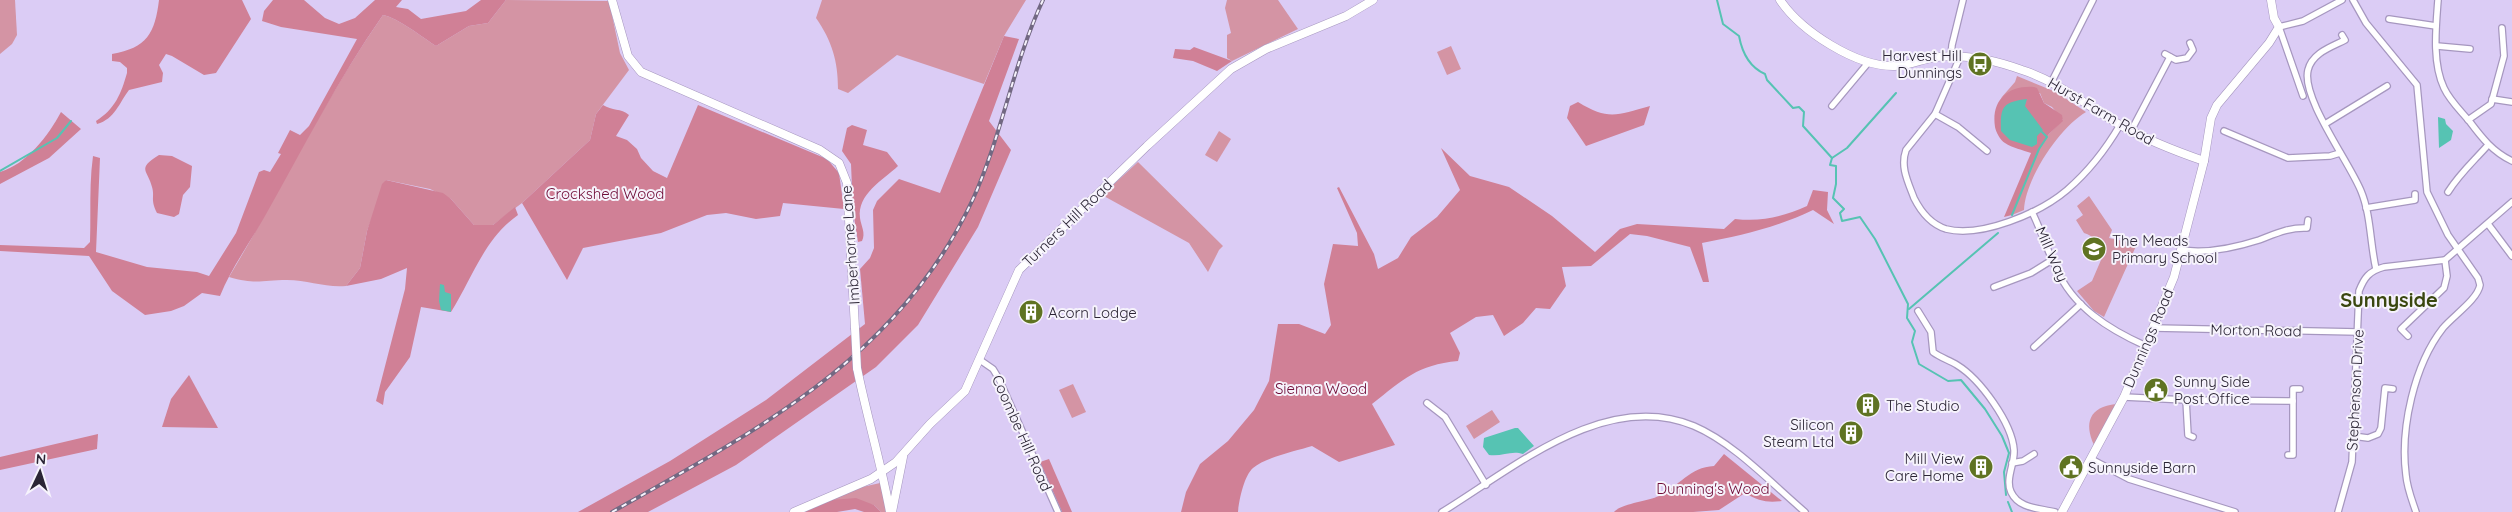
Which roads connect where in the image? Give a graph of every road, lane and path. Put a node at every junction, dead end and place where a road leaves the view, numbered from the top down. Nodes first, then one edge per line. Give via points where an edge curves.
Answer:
1 (612, 0) edge
2 (1373, 0) edge
3 (1780, 0) edge
4 (1963, 0) edge
5 (2093, 0) edge
6 (2271, 0) edge
7 (2342, 0) edge
8 (2353, 0) edge
9 (2438, 0) edge
10 (2389, 19) dead end
11 (2436, 26) junction
12 (2279, 27) junction
13 (2502, 28) dead end
14 (2345, 40) dead end
15 (2190, 43) dead end
16 (2437, 46) junction
17 (2470, 49) dead end
18 (1951, 57) junction
19 (1960, 57) junction
20 (1868, 63) junction
21 (2052, 82) junction
22 (2387, 86) dead end
23 (2303, 96) dead end
24 (2492, 98) junction
25 (2512, 102) edge
26 (1832, 106) dead end
27 (1935, 114) junction
28 (2468, 120) junction
29 (2325, 124) junction
30 (2120, 125) junction
31 (2131, 131) junction
32 (2225, 134) dead end
33 (2488, 145) junction
34 (1987, 151) dead end
35 (2340, 153) junction
36 (2512, 160) edge
37 (2204, 161) junction
38 (2448, 192) dead end
39 (2414, 194) dead end
40 (2512, 202) edge
41 (2366, 208) junction
42 (2032, 212) junction
43 (2308, 220) dead end
44 (2488, 224) junction
45 (2182, 250) junction
46 (2458, 250) junction
47 (2512, 256) edge
48 (2052, 260) junction
49 (2445, 260) junction
50 (2376, 269) junction
51 (1994, 287) dead end
52 (2081, 304) junction
53 (1918, 311) dead end
54 (2154, 328) junction
55 (2358, 332) junction
56 (2408, 336) dead end
57 (2146, 346) junction
58 (2034, 347) dead end
59 (980, 360) junction
60 (2300, 389) dead end
61 (2393, 389) dead end
62 (2124, 397) junction
63 (2186, 400) junction
64 (2292, 401) junction
65 (1427, 403) dead end
66 (2188, 436) dead end
67 (2353, 436) junction
68 (2034, 454) dead end
69 (903, 455) junction
70 (2292, 455) dead end
71 (2091, 459) junction
72 (2012, 463) junction
73 (883, 472) junction
74 (1486, 485) junction
75 (794, 512) edge
76 (891, 512) edge
77 (1058, 512) edge
78 (1442, 512) edge
79 (1805, 512) edge
80 (2055, 512) edge
81 (2062, 512) edge
82 (2235, 512) edge
83 (2338, 512) edge
84 (2416, 512) edge

1 - 73 street, Imberhorne Lane, bridge via 628,56 641,72 820,150 839,163 847,183 857,368 872,440
2 - 59 street, Turners Hill Road via 1346,16 1289,38 1245,61 1186,109 1019,270
3 - 20 street, Hurst Farm Road via 1796,20 1847,54
4 - 18 street
5 - 21 street
6 - 12 street
7 - 12 street via 2303,21
8 - 46 street via 2366,23 2417,85 2426,192
9 - 11 street
10 - 11 street
11 - 16 street
12 - 23 street
12 - 37 street, Dunnings Road via 2217,104 2211,118
13 - 24 street via 2504,56
14 - 29 street via 2318,54 2308,68 2310,92
15 - 31 street via 2192,50 2187,58 2176,60 2168,56
16 - 17 street
16 - 28 street via 2444,88
18 - 19 street, Hurst Farm Road
18 - 20 street, Hurst Farm Road via 1935,57 1895,66
19 - 21 street, Hurst Farm Road via 1995,62
19 - 27 street
20 - 26 street
21 - 30 street, Hurst Farm Road
22 - 29 street via 2379,86
24 - 25 street
24 - 28 street via 2491,104
27 - 34 street via 1958,127
27 - 42 street via 1904,157 1909,185 1922,212 1944,228 1960,230 2004,223
28 - 33 street
29 - 35 street
30 - 31 street, Hurst Farm Road
30 - 42 street via 2094,163 2066,191
31 - 37 street, Hurst Farm Road
32 - 35 street via 2288,158
33 - 36 street
33 - 38 street via 2473,163 2460,172
35 - 41 street via 2357,182
37 - 45 street, Dunnings Road
39 - 41 street via 2415,200
40 - 44 street
41 - 50 street
42 - 48 street, Mill Way
43 - 45 street via 2307,228 2291,228 2237,246 2207,251
44 - 46 street
44 - 47 street
45 - 54 street, Dunnings Road
46 - 49 street
46 - 84 street via 2478,278 2480,288 2432,345 2415,384 2405,461
48 - 51 street via 2031,273
48 - 52 street, Mill Way via 2062,280
49 - 50 street
49 - 56 street via 2447,276 2444,288 2401,329
50 - 55 street, Stephenson Drive via 2364,279 2359,291
52 - 57 street, Mill Way via 2101,322
52 - 58 street
53 - 72 street via 1931,332 1933,352 1958,365 1992,400 2011,436 2014,447
54 - 55 street, Morton Road
54 - 57 street, Dunnings Road
55 - 67 street, Stephenson Drive
57 - 62 street, Dunnings Road
59 - 69 street, Turners Hill Road via 965,391
59 - 77 street, Coombe Hill Road via 994,369
60 - 64 street via 2293,389
61 - 67 street via 2385,388 2378,434 2374,437
62 - 63 street
62 - 71 street, Dunnings Road
63 - 64 street
63 - 66 street
64 - 70 street
65 - 74 street via 1444,417
67 - 83 street, Stephenson Drive via 2352,462
68 - 72 street
69 - 73 street, Turners Hill Road
69 - 76 street
71 - 81 street, Dunnings Road
71 - 82 street via 2129,480
72 - 80 street via 2012,494 2029,507
73 - 75 street, Turners Hill Road
73 - 76 street, Imberhorne Lane
74 - 78 street
74 - 79 street via 1578,430 1624,417 1671,419 1694,426 1713,437

